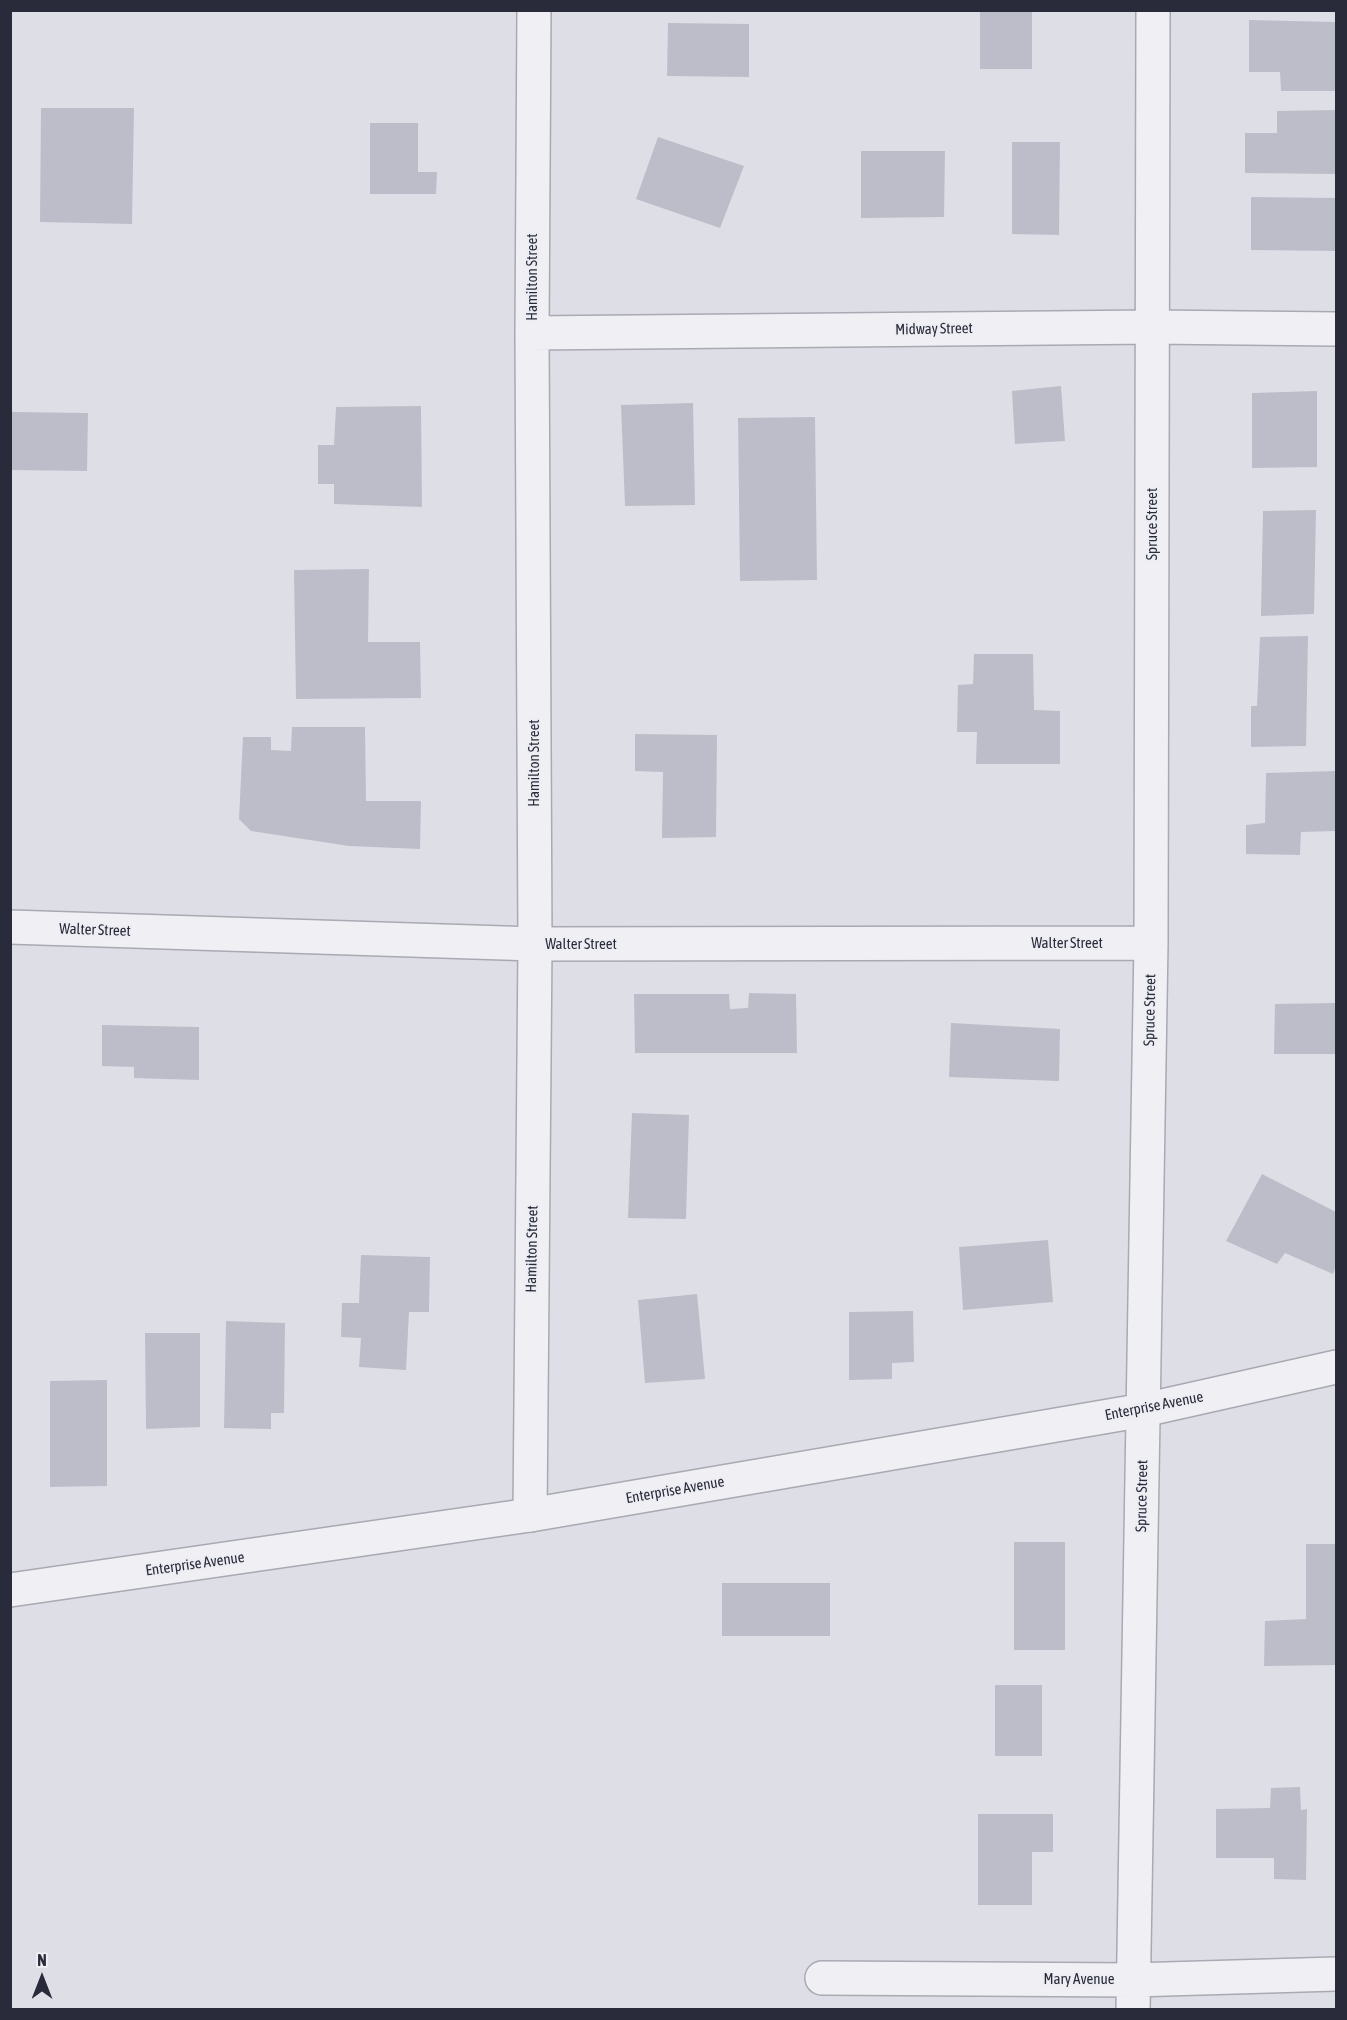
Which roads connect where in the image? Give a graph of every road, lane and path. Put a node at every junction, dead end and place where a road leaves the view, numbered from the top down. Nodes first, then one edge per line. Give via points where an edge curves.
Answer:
1 (534, 10) edge
2 (1153, 10) edge
3 (1153, 327) junction
4 (1336, 329) edge
5 (532, 333) junction
6 (10, 927) edge
7 (1151, 943) junction
8 (535, 944) junction
9 (1336, 1367) edge
10 (1144, 1410) junction
11 (530, 1515) junction
12 (10, 1590) edge
13 (1336, 1974) edge
14 (822, 1978) dead end
15 (1133, 1995) edge

1 - 5 street, Hamilton Street
2 - 3 street, Spruce Street
3 - 4 street, Midway Street
3 - 5 street, Midway Street
3 - 7 street, Spruce Street
5 - 8 street, Hamilton Street
6 - 8 street, Walter Street
7 - 8 street, Walter Street
7 - 10 street, Spruce Street
8 - 11 street, Hamilton Street
9 - 10 street, Enterprise Avenue
10 - 11 street, Enterprise Avenue
10 - 15 street, Spruce Street
11 - 12 street, Enterprise Avenue
13 - 15 street, Mary Avenue
14 - 15 street, Mary Avenue

